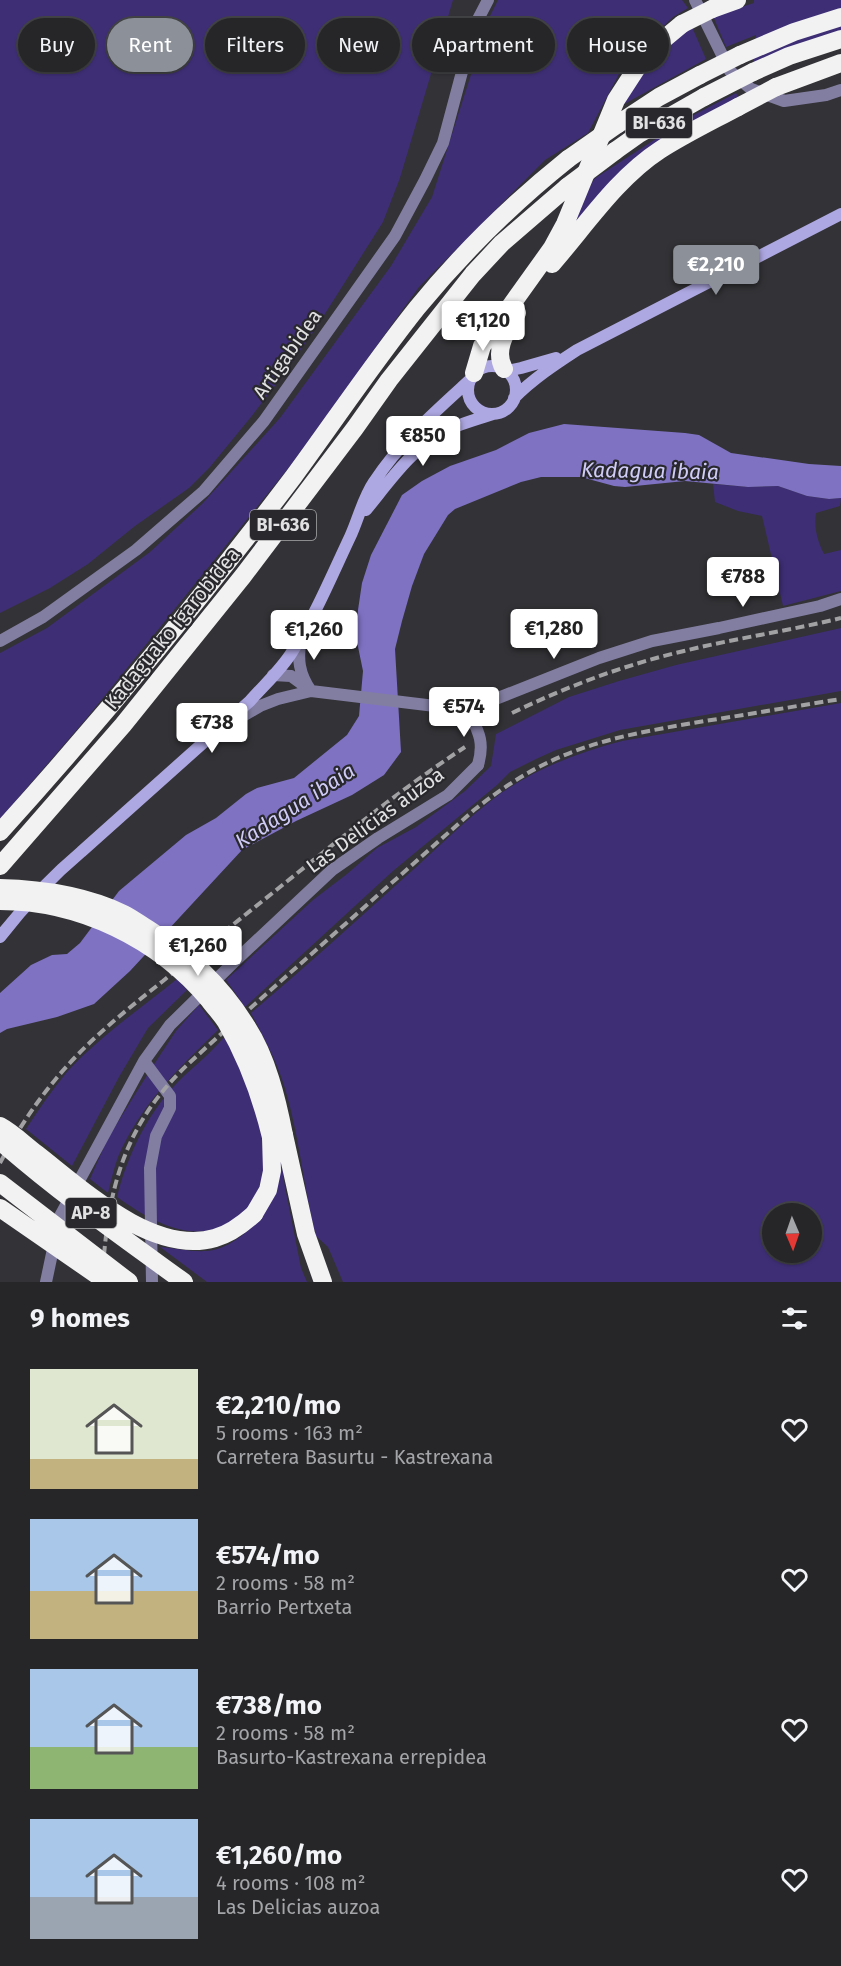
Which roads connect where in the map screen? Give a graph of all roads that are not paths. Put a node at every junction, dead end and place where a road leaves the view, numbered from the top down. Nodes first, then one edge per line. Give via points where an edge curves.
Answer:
1 (488, 0) edge
2 (695, 0) edge
3 (738, 0) edge
4 (841, 17) edge
5 (841, 39) edge
6 (841, 63) edge
7 (841, 90) edge
8 (841, 214) edge
9 (577, 350) junction
10 (506, 370) junction
11 (472, 376) junction
12 (514, 398) junction
13 (493, 414) junction
14 (356, 523) junction
15 (841, 599) edge
16 (301, 635) junction
17 (0, 641) edge
18 (273, 675) junction
19 (311, 690) junction
20 (296, 693) junction
21 (468, 710) junction
22 (214, 732) junction
23 (0, 832) edge
24 (0, 866) edge
25 (0, 888) edge
26 (0, 901) edge
27 (0, 937) edge
28 (144, 1061) junction
29 (0, 1126) edge
30 (278, 1136) junction
31 (0, 1141) edge
32 (0, 1183) edge
33 (0, 1208) edge
34 (46, 1282) edge
35 (107, 1282) edge
36 (129, 1282) edge
37 (152, 1282) edge
38 (184, 1282) edge
39 (322, 1282) edge

1 - 17 street, Artigabidea via 474,27 443,143 395,236 264,420 204,491 136,550 43,617
2 - 7 street via 730,71 751,89 784,100
3 - 11 highway, bridge via 682,24 640,63 605,123 556,240 482,346
4 - 23 highway, Kadaguako igarobidea / BI-636, bridge via 740,55 659,97 568,159 501,216 418,307 193,605
5 - 24 highway, Kadaguako igarobidea / BI-636, bridge via 753,72 639,134 567,187 502,243 389,380 243,576 123,725
6 - 10 highway, bridge via 776,87 660,150 633,171 547,269 520,308 501,345 500,362
8 - 9 street
9 - 10 street
9 - 12 street
10 - 11 street via 487,366
10 - 12 street via 514,381
11 - 13 street via 468,391 473,404 478,410
11 - 14 street via 396,453 372,484
12 - 13 street via 507,409
13 - 14 street via 444,432 419,449
14 - 16 street
15 - 21 street via 652,641
16 - 18 street
16 - 19 street via 300,669
18 - 19 street via 291,676
18 - 20 street via 283,687
18 - 22 street
19 - 20 street
19 - 21 street
20 - 22 street via 260,706
21 - 28 street, Las Delicias auzoa, bridge via 483,749 478,765 448,795 332,870 170,1025
22 - 27 street via 54,875
25 - 30 highway, bridge via 28,888 78,898 124,914 194,962 248,1028 278,1102
26 - 30 highway, bridge via 36,903 104,921 162,955 196,985 224,1020 245,1058
28 - 34 street, Las Delicias auzoa via 60,1216
28 - 37 street via 170,1096 170,1108 156,1136 150,1168
29 - 30 highway, bridge via 96,1200 137,1225 168,1238 192,1241 216,1238 254,1214 268,1190
30 - 39 highway
31 - 38 highway, AP-8, bridge
32 - 36 highway, AP-8, bridge
33 - 35 highway, bridge

